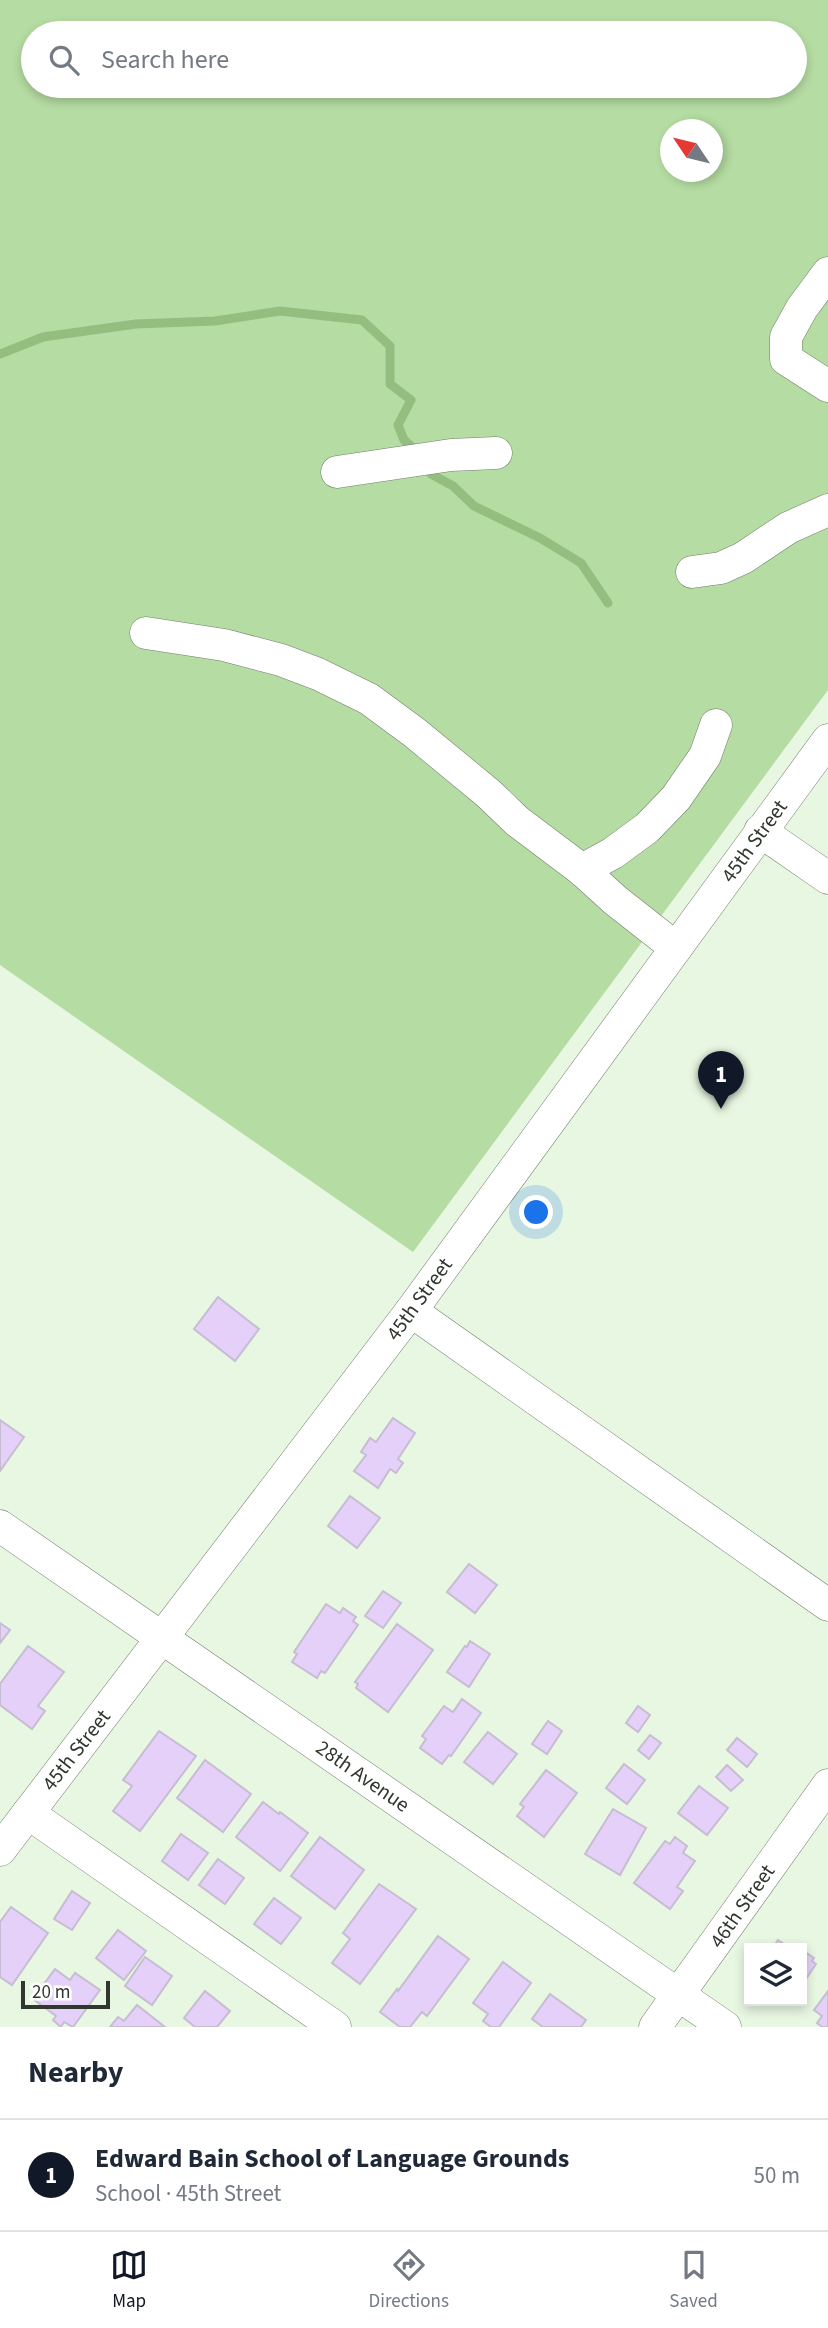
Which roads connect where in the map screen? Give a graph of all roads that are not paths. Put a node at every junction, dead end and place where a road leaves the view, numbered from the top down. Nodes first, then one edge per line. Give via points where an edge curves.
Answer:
1 (828, 273) edge
2 (828, 386) edge
3 (496, 453) dead end
4 (337, 472) dead end
5 (828, 510) edge
6 (692, 572) dead end
7 (146, 634) dead end
8 (716, 725) dead end
9 (828, 740) edge
10 (760, 831) junction
11 (582, 870) junction
12 (828, 878) edge
13 (676, 948) junction
14 (411, 1311) junction
15 (0, 1526) edge
16 (828, 1605) edge
17 (163, 1638) junction
18 (828, 1785) edge
19 (28, 1814) junction
20 (0, 1850) edge
21 (679, 1995) junction
22 (335, 2027) edge
23 (655, 2027) edge
24 (725, 2027) edge

1 - 2 street via 786,337 786,359
3 - 4 street via 451,454
5 - 6 street via 788,528 743,558 721,568
7 - 11 street via 224,645 281,660 369,699
8 - 11 street via 705,756 676,798 647,828
9 - 10 street, 45th Street
10 - 12 street
10 - 13 street, 45th Street
11 - 13 street
13 - 14 street, 45th Street
14 - 16 street
14 - 17 street, 45th Street
15 - 17 street, 28th Avenue
17 - 19 street, 45th Street
17 - 21 street, 28th Avenue
18 - 21 street, 46th Street
19 - 20 street, 45th Street
19 - 22 street
21 - 23 street, 46th Street
21 - 24 street, 28th Avenue

